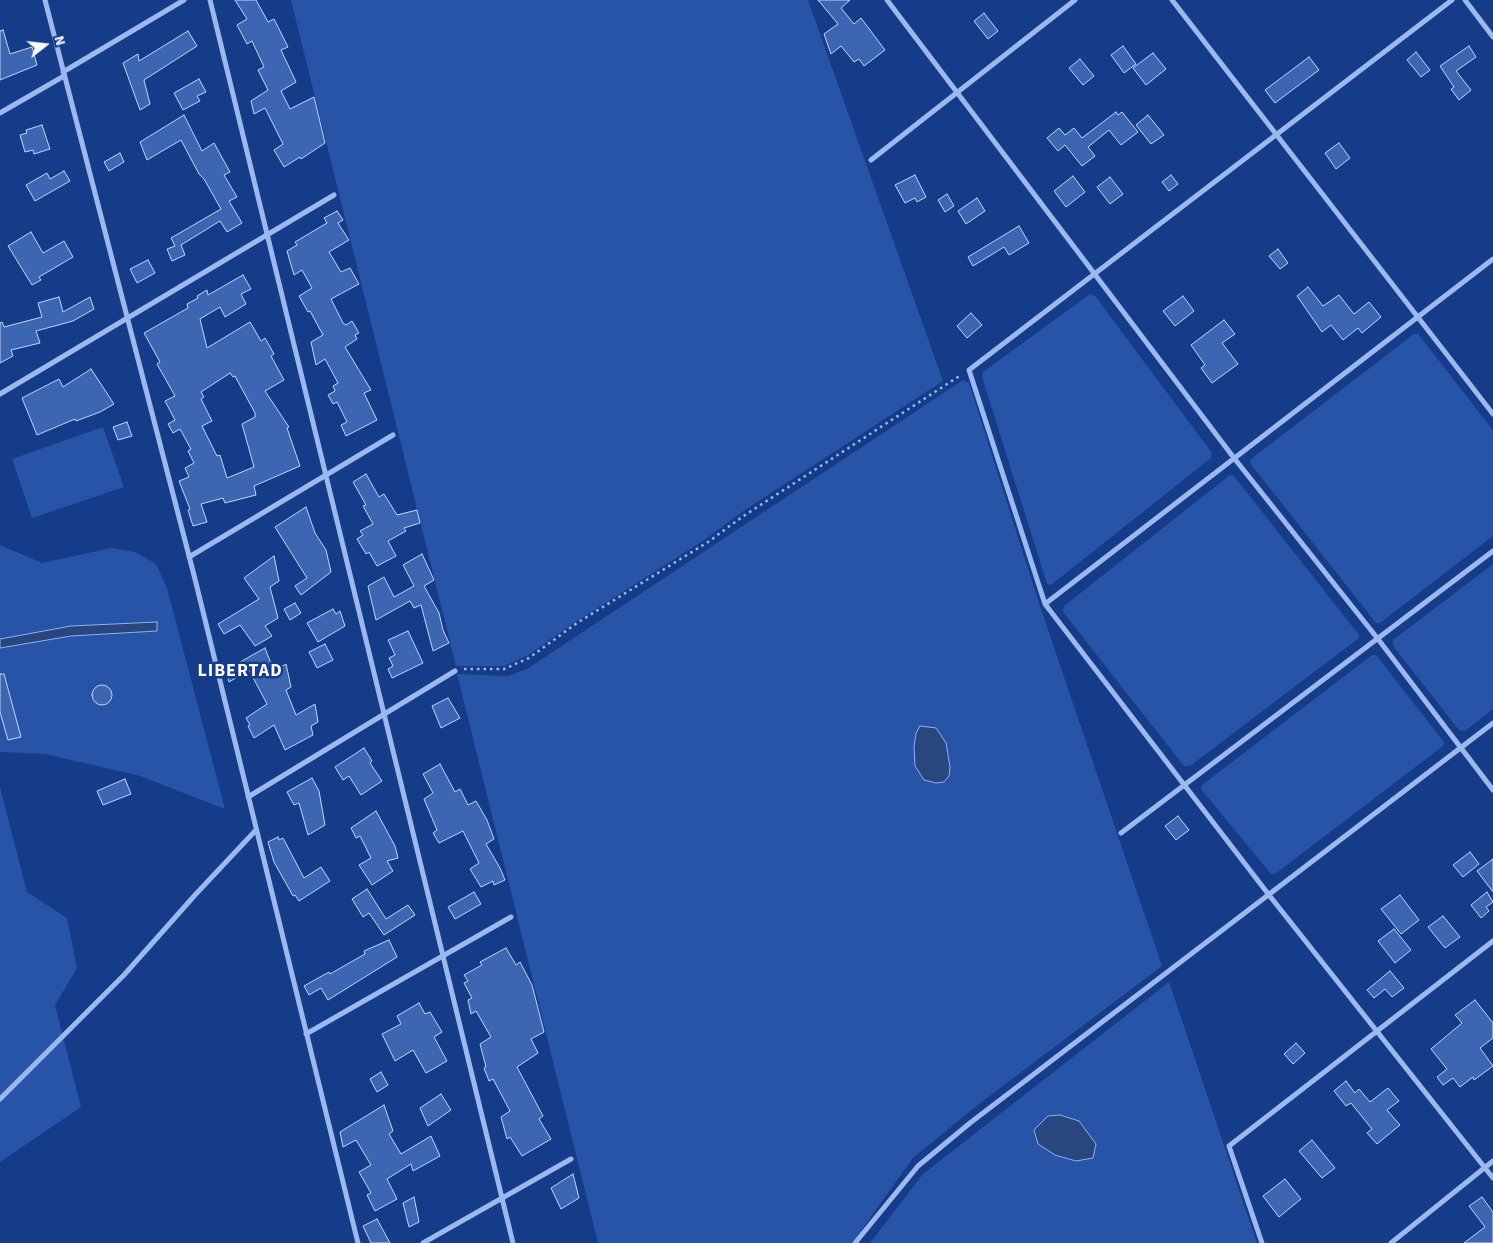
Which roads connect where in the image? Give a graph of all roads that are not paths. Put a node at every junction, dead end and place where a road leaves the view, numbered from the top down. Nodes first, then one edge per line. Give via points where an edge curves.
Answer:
1 (45, 0) edge
2 (184, 0) edge
3 (210, 0) edge
4 (887, 0) edge
5 (1075, 0) edge
6 (1172, 0) edge
7 (1452, 0) edge
8 (1464, 0) edge
9 (1493, 37) edge
10 (64, 74) junction
11 (957, 93) junction
12 (0, 113) edge
13 (1276, 135) junction
14 (871, 160) dead end
15 (334, 195) dead end
16 (267, 235) junction
17 (1493, 259) edge
18 (1095, 274) junction
19 (1418, 317) junction
20 (127, 318) junction
21 (0, 394) edge
22 (1493, 414) edge
23 (393, 435) dead end
24 (1234, 458) junction
25 (326, 475) junction
26 (1493, 551) edge
27 (189, 557) junction
28 (1045, 604) junction
29 (1378, 639) junction
30 (455, 671) road end
31 (384, 715) junction
32 (1493, 723) edge
33 (1461, 748) junction
34 (1185, 785) junction
35 (1493, 790) edge
36 (248, 797) junction
37 (256, 830) junction
38 (1121, 833) dead end
39 (1269, 895) junction
40 (511, 917) dead end
41 (1493, 941) edge
42 (444, 956) junction
43 (1377, 1031) junction
44 (306, 1034) junction
45 (0, 1098) edge
46 (571, 1159) dead end
47 (1493, 1161) edge
48 (1485, 1168) junction
49 (1493, 1178) edge
50 (502, 1198) junction
51 (358, 1243) edge
52 (423, 1243) edge
53 (513, 1243) edge
54 (855, 1243) edge
55 (1262, 1243) edge
56 (1391, 1243) edge

1 - 10 street
2 - 10 street
3 - 16 street
4 - 11 street
5 - 11 street
6 - 13 street
7 - 13 street
8 - 9 street
10 - 12 street
10 - 20 street
11 - 14 street
11 - 18 street
13 - 18 street
13 - 19 street
15 - 16 street
16 - 20 street
16 - 25 street
17 - 19 street
18 - 24 street
18 - 28 street via 968,370
19 - 22 street
19 - 24 street
20 - 21 street
20 - 27 street
23 - 25 street
24 - 28 street
24 - 29 street
25 - 27 street
25 - 31 street
26 - 29 street
27 - 36 street
28 - 34 street
29 - 33 street
29 - 34 street
30 - 31 street
31 - 36 street
31 - 42 street
32 - 33 street
33 - 35 street
33 - 39 street
34 - 38 street
34 - 39 street
36 - 37 street
37 - 44 street
37 - 45 street via 124,975
39 - 43 street
39 - 54 street via 938,1149 918,1166
40 - 42 street
41 - 43 street
42 - 44 street
42 - 50 street
43 - 48 street
43 - 55 street via 1229,1146
44 - 51 street
46 - 50 street
47 - 48 street
48 - 49 street
48 - 56 street
50 - 52 street
50 - 53 street

